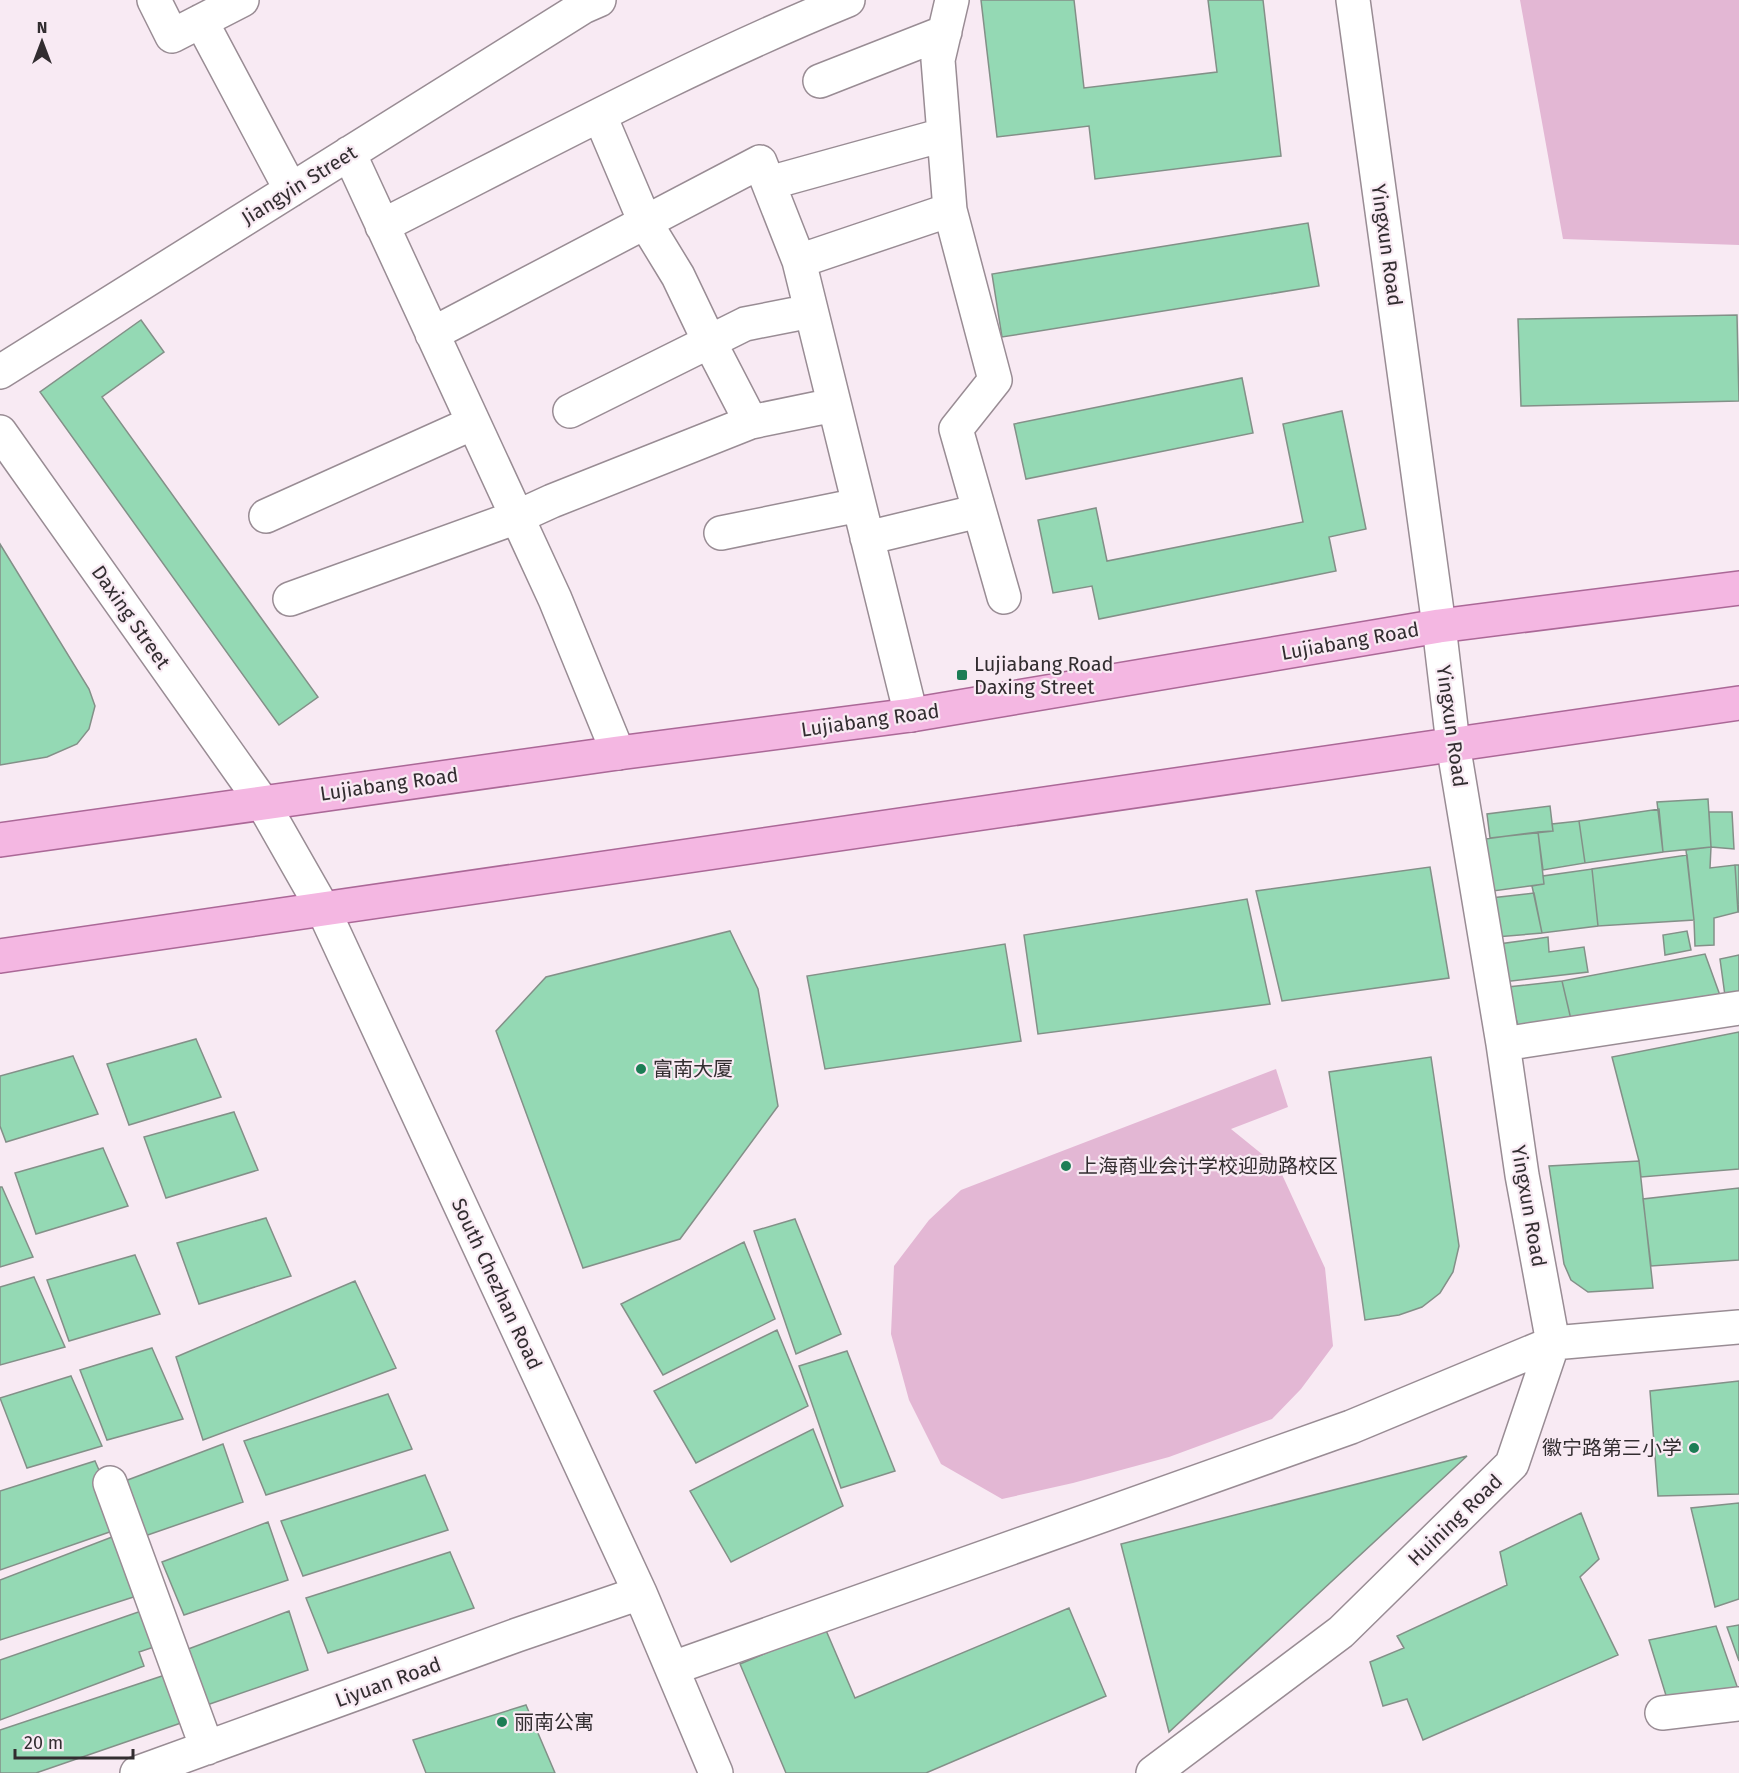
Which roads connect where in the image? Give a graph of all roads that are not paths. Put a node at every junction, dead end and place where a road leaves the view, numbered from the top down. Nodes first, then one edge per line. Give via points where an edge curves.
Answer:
1 (154, 0) edge
2 (242, 0) edge
3 (599, 0) edge
4 (848, 0) edge
5 (952, 0) edge
6 (1353, 0) edge
7 (201, 21) junction
8 (945, 32) junction
9 (820, 81) dead end
10 (600, 116) junction
11 (943, 135) junction
12 (349, 153) junction
13 (769, 183) junction
14 (291, 190) junction
15 (950, 210) junction
16 (645, 222) junction
17 (382, 226) junction
18 (799, 261) junction
19 (812, 311) junction
20 (432, 334) junction
21 (709, 341) junction
22 (0, 372) edge
23 (834, 405) junction
24 (570, 411) dead end
25 (751, 422) junction
26 (473, 423) junction
27 (0, 432) edge
28 (859, 505) junction
29 (979, 511) junction
30 (266, 516) dead end
31 (517, 517) junction
32 (721, 533) dead end
33 (867, 538) junction
34 (1739, 588) edge
35 (1004, 597) dead end
36 (290, 599) dead end
37 (1439, 626) junction
38 (1739, 703) edge
39 (911, 715) junction
40 (1453, 744) junction
41 (618, 753) junction
42 (262, 802) junction
43 (0, 840) edge
44 (323, 909) junction
45 (0, 956) edge
46 (1739, 1008) edge
47 (1503, 1044) junction
48 (1739, 1328) edge
49 (1553, 1343) junction
50 (110, 1483) dead end
51 (640, 1593) junction
52 (673, 1668) junction
53 (1739, 1704) edge
54 (1662, 1713) dead end
55 (207, 1748) junction
56 (137, 1773) edge
57 (716, 1773) edge
58 (1154, 1773) edge

1 - 7 street via 172,36
2 - 7 street
3 - 12 street, Jiangyin Street
4 - 10 street via 796,21
5 - 8 street
6 - 37 street, Yingxun Road
7 - 14 street
8 - 9 street
8 - 11 street via 938,60
10 - 16 street
10 - 17 street
11 - 13 street
11 - 15 street
12 - 14 street, Jiangyin Street
12 - 17 street
13 - 16 street via 760,162
13 - 18 street
14 - 22 street, Jiangyin Street
15 - 18 street
15 - 29 street via 995,381 956,429
16 - 20 street
16 - 21 street via 678,276
17 - 20 street
18 - 19 street
19 - 21 street via 745,324
19 - 23 street
20 - 26 street
21 - 24 street
21 - 25 street
23 - 25 street
23 - 28 street
25 - 31 street
26 - 30 street
26 - 31 street
27 - 42 street, Daxing Street
28 - 32 street
28 - 33 street
29 - 33 street
29 - 35 street
31 - 36 street
31 - 41 street
33 - 39 street
34 - 37 main road, Lujiabang Road
37 - 39 main road, Lujiabang Road
37 - 40 street, Yingxun Road
38 - 40 main road
39 - 41 main road, Lujiabang Road
40 - 44 main road
40 - 47 street, Yingxun Road
41 - 42 main road, Lujiabang Road
42 - 43 main road, Lujiabang Road
42 - 44 street, South Chezhan Road
44 - 45 main road
44 - 51 street, South Chezhan Road
46 - 47 street
47 - 49 street, Yingxun Road
48 - 49 street
49 - 52 street via 1351,1426
49 - 58 street, Huining Road via 1512,1464 1341,1632
50 - 55 street
51 - 52 street, South Chezhan Road
51 - 55 street, Liyuan Road
52 - 57 street, South Chezhan Road
53 - 54 street
55 - 56 street, Liyuan Road

